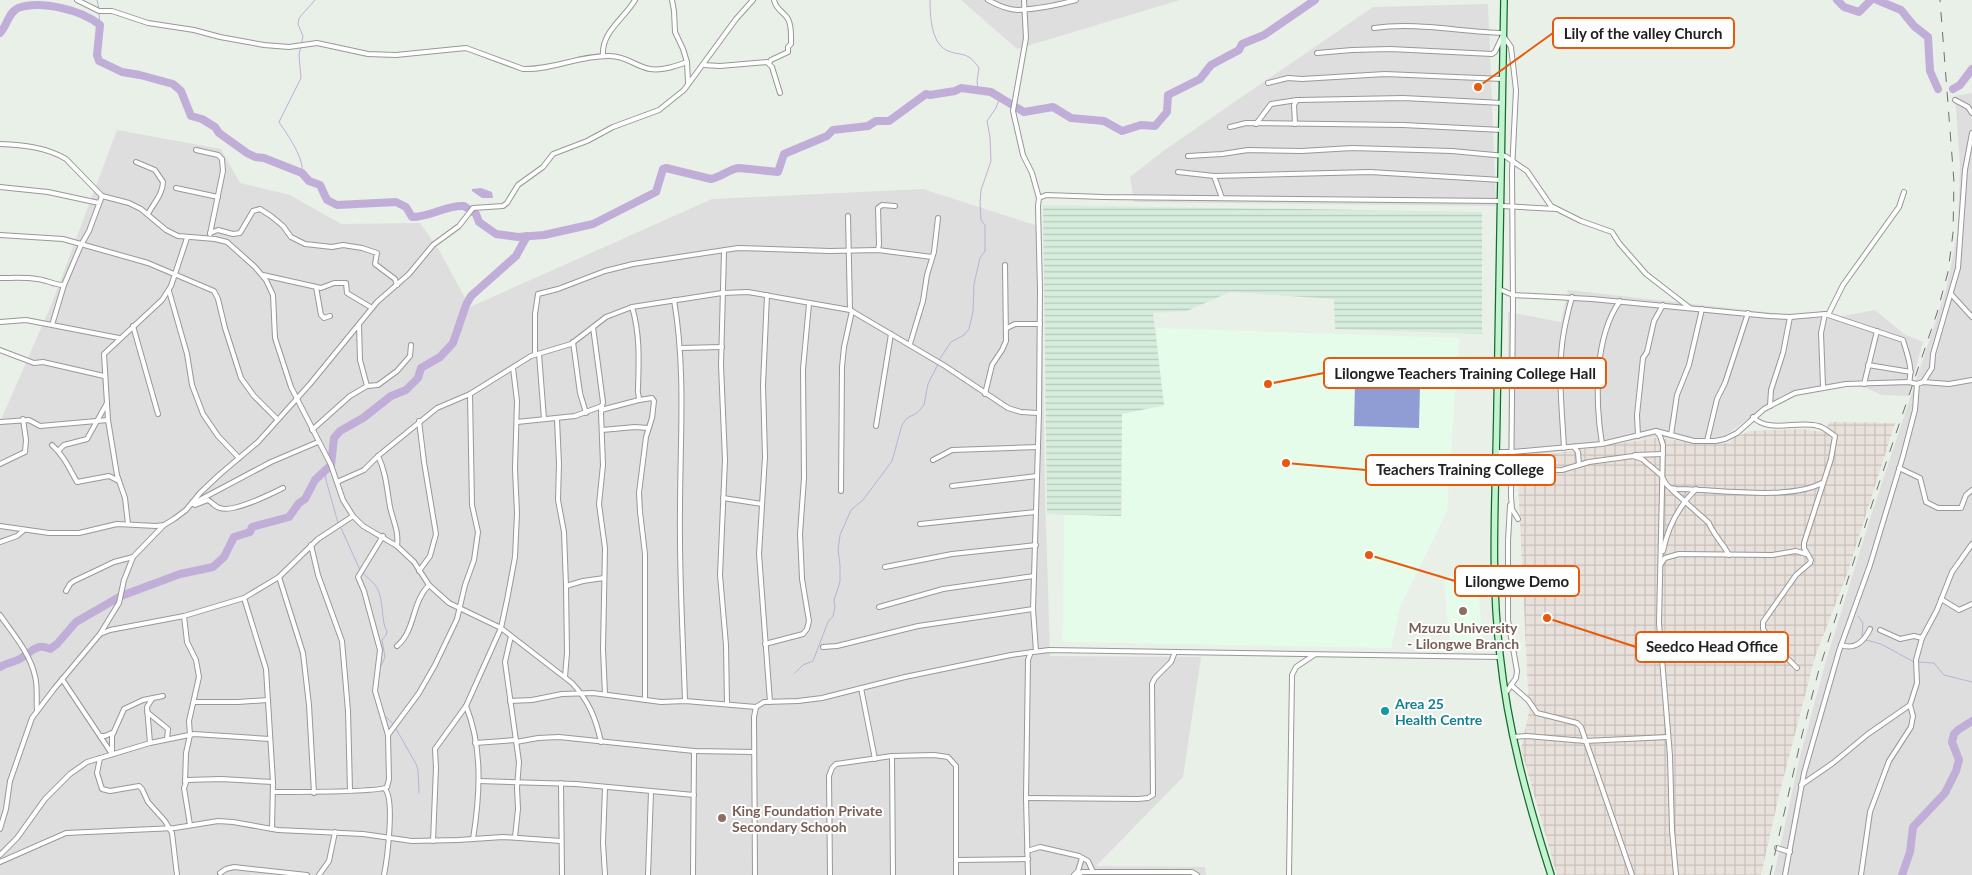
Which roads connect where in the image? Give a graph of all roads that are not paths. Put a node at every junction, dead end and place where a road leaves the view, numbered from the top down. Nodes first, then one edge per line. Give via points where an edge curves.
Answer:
1 (77, 0) edge
2 (635, 0) edge
3 (672, 0) edge
4 (753, 0) edge
5 (774, 0) edge
6 (988, 0) edge
7 (1024, 0) edge
8 (1076, 0) edge
9 (1504, 0) edge
10 (1025, 8) junction
11 (1374, 28) dead end
12 (1503, 34) junction
13 (1317, 54) dead end
14 (603, 56) junction
15 (687, 62) junction
16 (769, 62) junction
17 (703, 65) junction
18 (1503, 79) junction
19 (1268, 83) dead end
20 (688, 85) junction
21 (780, 93) dead end
22 (1297, 100) junction
23 (1955, 100) dead end
24 (1503, 103) junction
25 (1972, 113) edge
26 (1256, 124) junction
27 (1295, 124) junction
28 (1230, 127) dead end
29 (1502, 130) junction
30 (1972, 133) edge
31 (0, 144) edge
32 (196, 150) dead end
33 (1501, 155) junction
34 (1188, 156) dead end
35 (1513, 161) junction
36 (136, 162) dead end
37 (1178, 172) dead end
38 (1214, 176) junction
39 (1501, 180) junction
40 (0, 187) edge
41 (176, 188) dead end
42 (1904, 192) dead end
43 (102, 196) junction
44 (218, 197) junction
45 (1039, 198) junction
46 (1222, 198) junction
47 (100, 203) junction
48 (1501, 203) junction
49 (895, 206) dead end
50 (1512, 207) junction
51 (1557, 209) junction
52 (148, 214) junction
53 (848, 216) dead end
54 (938, 218) dead end
55 (210, 233) junction
56 (0, 235) edge
57 (187, 238) junction
58 (210, 238) junction
59 (81, 245) junction
60 (878, 250) junction
61 (724, 252) junction
62 (848, 252) junction
63 (932, 257) junction
64 (1005, 265) dead end
65 (174, 274) junction
66 (262, 275) junction
67 (0, 278) edge
68 (64, 285) junction
69 (397, 285) junction
70 (316, 287) junction
71 (1499, 289) junction
72 (169, 291) junction
73 (722, 293) junction
74 (766, 294) junction
75 (1951, 294) junction
76 (1513, 295) junction
77 (1572, 297) junction
78 (674, 300) junction
79 (1620, 301) junction
80 (810, 304) junction
81 (1662, 305) junction
82 (632, 307) junction
83 (372, 308) junction
84 (1690, 308) junction
85 (1702, 309) junction
86 (851, 311) junction
87 (1748, 313) junction
88 (1827, 315) junction
89 (330, 316) dead end
90 (1790, 317) junction
91 (1972, 317) edge
92 (0, 322) edge
93 (359, 324) junction
94 (1040, 324) junction
95 (52, 325) junction
96 (133, 326) junction
97 (592, 327) junction
98 (1007, 328) junction
99 (1877, 331) junction
100 (891, 334) junction
101 (119, 338) junction
102 (573, 342) junction
103 (910, 344) junction
104 (412, 345) dead end
105 (722, 346) junction
106 (680, 348) junction
107 (0, 350) edge
108 (537, 354) junction
109 (1868, 365) junction
110 (513, 368) junction
111 (1911, 372) junction
112 (104, 376) junction
113 (1972, 380) edge
114 (1909, 382) junction
115 (1923, 382) junction
116 (1864, 384) junction
117 (1916, 384) junction
118 (367, 386) junction
119 (1823, 386) junction
120 (470, 394) junction
121 (985, 394) junction
122 (296, 399) junction
123 (639, 400) junction
124 (107, 403) junction
125 (1770, 406) junction
126 (601, 408) junction
127 (586, 413) junction
128 (1039, 413) junction
129 (158, 414) dead end
130 (1753, 417) junction
131 (23, 419) junction
132 (277, 419) junction
133 (544, 419) junction
134 (557, 419) junction
135 (98, 420) junction
136 (108, 420) junction
137 (419, 421) junction
138 (0, 422) edge
139 (517, 422) junction
140 (876, 426) dead end
141 (648, 428) junction
142 (312, 430) junction
143 (602, 430) junction
144 (1656, 431) junction
145 (1671, 435) junction
146 (1638, 436) junction
147 (1707, 441) junction
148 (318, 442) junction
149 (1602, 444) junction
150 (52, 446) dead end
151 (1038, 446) junction
152 (1574, 447) junction
153 (1564, 448) junction
154 (58, 450) junction
155 (1496, 452) junction
156 (1512, 452) junction
157 (1662, 454) junction
158 (378, 456) junction
159 (1633, 456) junction
160 (239, 458) junction
161 (933, 460) dead end
162 (0, 464) edge
163 (1579, 464) junction
164 (1899, 468) junction
165 (1511, 471) junction
166 (1662, 475) junction
167 (1037, 476) junction
168 (119, 481) junction
169 (337, 482) junction
170 (1822, 483) junction
171 (952, 486) dead end
172 (283, 488) dead end
173 (1670, 488) junction
174 (1696, 489) junction
175 (1972, 490) edge
176 (841, 491) dead end
177 (1511, 496) junction
178 (723, 498) junction
179 (1684, 501) junction
180 (762, 504) junction
181 (190, 505) junction
182 (1036, 512) junction
183 (353, 516) junction
184 (1518, 519) dead end
185 (128, 524) junction
186 (920, 524) dead end
187 (164, 525) junction
188 (0, 526) edge
189 (24, 530) junction
190 (382, 536) junction
191 (0, 542) edge
192 (1972, 544) edge
193 (311, 545) junction
194 (1036, 545) junction
195 (397, 546) junction
196 (1806, 554) junction
197 (1729, 555) junction
198 (132, 557) junction
199 (1661, 564) junction
200 (885, 567) dead end
201 (419, 571) junction
202 (1034, 576) junction
203 (279, 577) junction
204 (604, 578) junction
205 (429, 585) junction
206 (566, 586) junction
207 (66, 591) dead end
208 (244, 598) junction
209 (1941, 599) junction
210 (1972, 604) edge
211 (879, 606) dead end
212 (459, 609) junction
213 (1033, 609) junction
214 (0, 615) edge
215 (184, 616) junction
216 (501, 628) junction
217 (1870, 628) dead end
218 (1880, 630) dead end
219 (100, 634) junction
220 (511, 636) junction
221 (1922, 638) junction
222 (765, 644) junction
223 (1841, 645) junction
224 (397, 646) dead end
225 (823, 647) dead end
226 (1034, 652) junction
227 (1175, 652) junction
228 (1314, 655) junction
229 (1500, 657) junction
230 (1797, 668) dead end
231 (565, 677) junction
232 (62, 679) junction
233 (1511, 685) junction
234 (861, 688) junction
235 (581, 693) junction
236 (605, 694) junction
237 (1505, 694) junction
238 (164, 696) dead end
239 (154, 698) junction
240 (268, 700) junction
241 (646, 700) junction
242 (510, 701) junction
243 (686, 701) junction
244 (194, 702) junction
245 (770, 702) junction
246 (727, 704) junction
247 (1910, 705) junction
248 (466, 706) junction
249 (756, 707) junction
250 (37, 711) junction
251 (147, 712) junction
252 (114, 732) junction
253 (190, 735) junction
254 (388, 735) junction
255 (100, 736) junction
256 (1513, 737) junction
257 (1668, 738) junction
258 (167, 739) junction
259 (270, 739) junction
260 (516, 741) junction
261 (1586, 741) junction
262 (601, 742) junction
263 (150, 743) junction
264 (475, 743) junction
265 (694, 751) junction
266 (754, 752) junction
267 (112, 754) junction
268 (892, 756) junction
269 (100, 758) junction
270 (875, 759) junction
271 (479, 781) junction
272 (518, 781) junction
273 (185, 782) junction
274 (274, 782) junction
275 (561, 783) junction
276 (1801, 785) junction
277 (605, 787) junction
278 (385, 789) junction
279 (350, 790) junction
280 (274, 792) junction
281 (650, 792) junction
282 (314, 793) junction
283 (694, 795) junction
284 (1026, 798) junction
285 (190, 825) junction
286 (170, 828) junction
287 (0, 829) edge
288 (272, 829) junction
289 (334, 832) junction
290 (388, 837) junction
291 (515, 837) junction
292 (473, 839) junction
293 (433, 841) junction
294 (561, 841) junction
295 (1777, 848) dead end
296 (1027, 851) junction
297 (1790, 852) junction
298 (0, 855) edge
299 (1082, 858) junction
300 (1028, 859) junction
301 (956, 860) junction
302 (0, 862) edge
303 (220, 872) dead end
304 (1093, 872) junction
305 (177, 875) edge
306 (307, 875) edge
307 (319, 875) edge
308 (384, 875) edge
309 (562, 875) edge
310 (605, 875) edge
311 (648, 875) edge
312 (693, 875) edge
313 (755, 875) edge
314 (830, 875) edge
315 (893, 875) edge
316 (956, 875) edge
317 (1028, 875) edge
318 (1076, 875) edge
319 (1197, 875) edge
320 (1289, 875) edge
321 (1552, 875) edge
322 (1632, 875) edge
323 (1676, 875) edge
324 (1785, 875) edge
325 (1861, 875) edge

1 - 14 street via 99,11 112,11 148,23 264,46 317,43 368,54 396,55 466,48 533,69
2 - 14 street via 607,35
3 - 15 street via 675,32
4 - 17 street
5 - 16 street via 776,7 788,19 791,44 788,52
6 - 10 street via 1007,8
7 - 10 street
8 - 10 street
9 - 12 main road
10 - 45 street via 1026,38 1013,111 1023,155
11 - 12 street via 1430,28
12 - 13 street via 1492,54 1390,49
12 - 18 main road
12 - 35 street via 1511,47 1516,90
14 - 15 street via 622,57 651,69
15 - 20 street
16 - 17 street
16 - 21 street
17 - 20 street
18 - 19 street via 1385,74 1288,78
18 - 24 main road
20 - 69 street via 659,110 553,154 543,167 518,185 503,206 473,208 459,226 433,246
22 - 24 street via 1403,98
22 - 26 street via 1270,104
22 - 27 street via 1294,105
23 - 25 street
24 - 29 main road
26 - 27 street
26 - 28 street
27 - 29 street
29 - 33 main road
30 - 75 street via 1965,170 1959,260
31 - 43 street via 40,148 60,155
32 - 44 street via 221,156 223,171
33 - 34 street via 1352,148 1248,150
33 - 35 street
33 - 39 main road
35 - 50 street
35 - 51 street via 1527,171 1547,202
36 - 52 street via 154,170 163,182 161,194
37 - 38 street
38 - 39 street via 1370,172
38 - 46 street
39 - 48 main road
40 - 47 street via 48,192
41 - 44 street
42 - 88 street via 1899,207 1843,285
43 - 47 street
43 - 52 street via 129,203
44 - 55 street
45 - 46 street via 1046,195
45 - 94 street
46 - 48 street
47 - 59 street
48 - 50 street
48 - 71 main road
49 - 60 street via 882,205 878,208
50 - 51 street
50 - 76 street
51 - 84 street via 1612,232 1646,274
52 - 57 street via 169,232
53 - 62 street
54 - 63 street
55 - 58 street
55 - 69 street via 218,230 240,233 253,210 260,209 283,226 291,237 305,244 343,245 377,253 375,264 395,279
56 - 59 street via 47,237
57 - 58 street
57 - 65 street
58 - 66 street via 227,242
59 - 65 street
59 - 68 street
60 - 62 street
60 - 63 street
61 - 62 street via 738,248
61 - 73 street
61 - 108 street via 633,264 538,294 535,314
62 - 86 street
63 - 103 street
64 - 98 street
65 - 72 street
65 - 132 street via 214,291 241,378
66 - 70 street
66 - 122 street via 273,295 275,338
67 - 68 street via 34,278
68 - 95 street
69 - 83 street
70 - 83 street via 338,282 346,284 347,292
70 - 89 street via 321,315 324,318
71 - 76 street
71 - 155 main road
72 - 96 street
72 - 160 street via 187,354 192,385 203,414
73 - 74 street
73 - 78 street
73 - 105 street
74 - 80 street
74 - 180 street
75 - 91 street
75 - 115 street via 1932,368
76 - 77 street
76 - 156 street
77 - 79 street
77 - 153 street via 1563,332 1561,400
78 - 82 street
78 - 106 street
79 - 81 street
79 - 149 street via 1612,312 1601,345 1598,409
80 - 86 street
80 - 222 street via 803,369 804,478 800,534 808,629 803,634
81 - 84 street
81 - 146 street via 1643,358
82 - 97 street via 606,316
82 - 123 street via 640,361
83 - 93 street
84 - 85 street
85 - 87 street
85 - 145 street via 1677,395
86 - 100 street
86 - 176 street via 842,367
87 - 90 street
87 - 147 street via 1717,399
88 - 90 street
88 - 99 street
88 - 119 street via 1821,333
90 - 125 street via 1771,390
92 - 95 street via 26,320
93 - 118 street via 360,360
93 - 122 street
94 - 98 street via 1015,324
94 - 128 street
95 - 101 street
96 - 101 street
96 - 129 street
97 - 102 street
97 - 126 street
98 - 121 street via 1005,346 992,365
99 - 109 street
99 - 111 street via 1903,340
100 - 103 street
100 - 140 street
101 - 112 street via 104,354
102 - 108 street
102 - 127 street
103 - 121 street
104 - 118 street via 410,356 397,371 378,385
105 - 106 street
105 - 178 street
106 - 243 street via 683,416 680,508
107 - 112 street via 34,362
108 - 110 street
108 - 133 street
109 - 111 street
109 - 116 street
110 - 120 street
110 - 139 street
111 - 114 street
112 - 124 street
113 - 115 street via 1949,384
114 - 116 street
114 - 117 street
115 - 117 street
116 - 119 street
117 - 164 street via 1915,410
118 - 142 street via 350,396
119 - 125 street via 1789,395
120 - 137 street via 436,408
120 - 212 street via 472,505 478,536
121 - 128 street via 1014,410
122 - 132 street
122 - 142 street
123 - 126 street
123 - 141 street via 653,399
124 - 135 street
124 - 136 street
125 - 130 street
126 - 127 street
126 - 143 street
127 - 134 street
128 - 151 street
130 - 147 street via 1737,433 1725,439
130 - 170 street via 1759,424 1818,426 1835,436
131 - 135 street via 40,426
131 - 138 street
131 - 162 street via 25,452
132 - 160 street
133 - 134 street
133 - 139 street
134 - 206 street via 558,500 564,532
135 - 136 street
135 - 154 street via 85,440 64,445
136 - 168 street
137 - 158 street
137 - 201 street via 436,534 430,556
139 - 216 street via 516,548
141 - 143 street
141 - 241 street via 639,493 645,554
142 - 148 street
143 - 204 street via 599,504 605,548
144 - 145 street
144 - 146 street
144 - 157 street via 1662,440
145 - 147 street
146 - 149 street
148 - 169 street
148 - 181 street
149 - 152 street
150 - 154 street
151 - 161 street via 952,450
151 - 167 street
152 - 153 street
152 - 163 street
153 - 156 street
154 - 168 street via 77,482 110,476
155 - 156 street
155 - 229 main road via 1496,601
156 - 165 street
157 - 159 street
157 - 166 street
158 - 169 street via 359,474
158 - 195 street via 383,465 397,530
159 - 163 street
159 - 166 street
160 - 181 street
163 - 165 street via 1562,470
164 - 175 street via 1920,478 1926,502 1938,508 1961,508 1966,495
164 - 223 street via 1870,565
165 - 177 street
166 - 173 street
166 - 199 street
167 - 171 street
167 - 182 street
168 - 185 street via 124,492
169 - 183 street
170 - 174 street via 1804,490 1780,492
170 - 196 street via 1804,543
172 - 181 street via 226,509 208,500
173 - 174 street
173 - 179 street
174 - 179 street
177 - 184 street via 1512,509
177 - 233 street via 1508,620 1517,671
178 - 180 street
178 - 246 street via 720,588 726,645
179 - 197 street via 1708,523
179 - 199 street via 1674,517
180 - 222 street via 759,568
181 - 187 street
182 - 186 street
182 - 194 street
183 - 190 street via 363,526
183 - 193 street
185 - 187 street
185 - 189 street via 79,533
187 - 198 street
188 - 189 street
189 - 191 street
190 - 195 street
190 - 254 street via 358,577 380,650 375,692
192 - 209 street via 1956,565
193 - 203 street
193 - 279 street via 318,575 342,641
194 - 200 street via 952,554
194 - 202 street
195 - 201 street
196 - 197 street via 1796,551 1772,555
196 - 230 street via 1810,563 1796,575 1765,618 1763,626 1779,651
197 - 199 street via 1678,554 1665,558
198 - 207 street via 74,581
198 - 219 street via 118,603
199 - 257 street via 1660,655
201 - 205 street
202 - 211 street via 942,589
202 - 213 street
203 - 208 street
203 - 282 street via 302,653 309,704
204 - 206 street
204 - 236 street
205 - 212 street
205 - 224 street via 420,597 408,633
206 - 231 street
208 - 215 street
208 - 240 street via 264,659
209 - 210 street via 1959,610
209 - 221 street
212 - 216 street
212 - 254 street via 429,677
213 - 225 street via 918,626
213 - 226 street
214 - 250 street via 31,664 36,681
215 - 219 street
215 - 244 street via 187,642 198,666
216 - 220 street
216 - 248 street
217 - 223 street via 1860,644 1851,647
218 - 221 street via 1900,639
219 - 232 street
220 - 231 street
220 - 242 street via 505,662
221 - 247 street
222 - 245 street
223 - 276 street
226 - 227 street
226 - 234 street
226 - 284 street via 1028,660
227 - 228 street
227 - 284 street via 1171,662 1152,684 1153,795 1138,800
228 - 229 street
228 - 320 street via 1296,667 1292,675
229 - 237 main road
231 - 235 street
232 - 250 street
232 - 255 street
233 - 237 street
233 - 261 street via 1538,713 1579,725
234 - 245 street via 810,701
234 - 270 street
235 - 236 street
235 - 242 street
235 - 262 street via 595,718
236 - 241 street
237 - 256 main road
238 - 239 street
239 - 251 street
239 - 252 street via 124,709
240 - 244 street
240 - 259 street
241 - 243 street
242 - 260 street
243 - 246 street
244 - 253 street via 189,721
245 - 249 street
246 - 249 street
247 - 276 street
247 - 325 street via 1911,727 1889,761 1870,812
248 - 264 street
248 - 293 street via 435,751
249 - 266 street
250 - 287 street via 14,770
251 - 258 street via 168,729
251 - 263 street
252 - 255 street
252 - 267 street
253 - 258 street
253 - 259 street
253 - 273 street
254 - 278 street via 389,778
255 - 267 street
256 - 261 street
256 - 321 main road
257 - 261 street
257 - 323 street
258 - 263 street
259 - 274 street
260 - 262 street via 559,737
260 - 264 street
260 - 272 street
261 - 322 street
262 - 265 street
263 - 267 street
264 - 271 street
265 - 266 street
265 - 283 street
266 - 313 street
267 - 269 street
268 - 270 street
268 - 301 street via 944,756 953,761 956,766
268 - 315 street
269 - 286 street via 97,773 102,790 140,787
269 - 298 street via 70,774 45,799 17,838
270 - 314 street via 836,764 830,771
271 - 272 street
271 - 292 street
272 - 275 street
272 - 291 street
273 - 274 street via 189,779
273 - 285 street
274 - 280 street
275 - 277 street
275 - 294 street
276 - 297 street
277 - 281 street
277 - 310 street
278 - 279 street
278 - 290 street via 389,797
279 - 282 street
280 - 282 street
280 - 288 street
281 - 283 street
281 - 311 street
283 - 312 street
284 - 296 street
285 - 286 street
285 - 288 street via 226,821
286 - 302 street via 66,833
286 - 305 street
288 - 289 street
289 - 290 street
289 - 307 street via 329,861
290 - 293 street
290 - 308 street
291 - 292 street
291 - 294 street
292 - 293 street
294 - 309 street
295 - 297 street
296 - 299 street via 1040,847
296 - 300 street
297 - 324 street
299 - 304 street via 1088,861
299 - 318 street
300 - 301 street
300 - 317 street
301 - 316 street
303 - 306 street via 234,867
304 - 318 street
304 - 319 street via 1192,872

